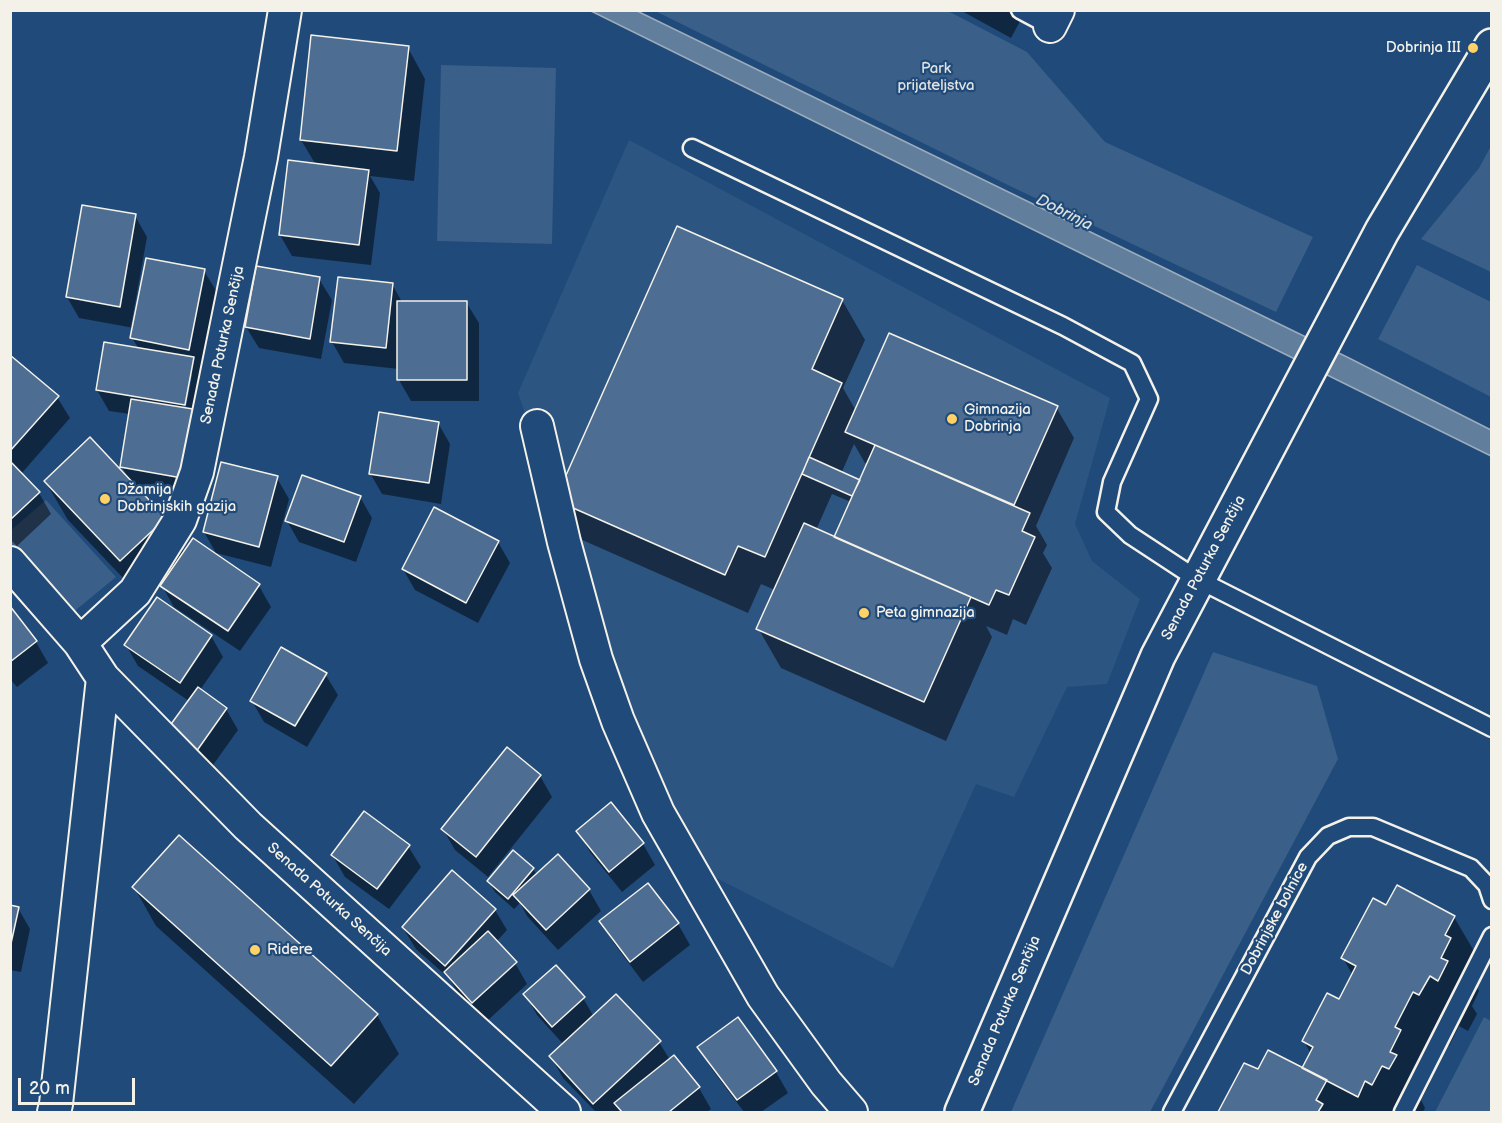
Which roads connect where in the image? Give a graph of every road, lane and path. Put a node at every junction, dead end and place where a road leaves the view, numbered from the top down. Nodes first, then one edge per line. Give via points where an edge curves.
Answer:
1 (285, 10) edge
2 (1020, 10) edge
3 (1054, 18) edge
4 (1491, 46) edge
5 (692, 148) dead end
6 (537, 426) dead end
7 (10, 563) edge
8 (1197, 579) junction
9 (80, 643) junction
10 (103, 678) junction
11 (1485, 724) edge
12 (1491, 740) edge
13 (1491, 900) edge
14 (1491, 938) edge
15 (54, 1113) edge
16 (564, 1113) edge
17 (851, 1113) edge
18 (962, 1113) edge
19 (1172, 1113) edge
20 (1403, 1113) edge

1 - 9 street, Senada Poturka Senčija via 261,157 196,472 180,520 135,592
2 - 3 lane
4 - 8 street, Senada Poturka Senčija via 1382,231
5 - 8 lane via 1132,363 1149,399 1112,482 1106,512 1130,535
6 - 17 street via 596,659 658,813 763,996
7 - 9 street, Senada Poturka Senčija
8 - 11 lane
8 - 18 street, Senada Poturka Senčija via 1158,656
9 - 10 street, Senada Poturka Senčija
10 - 15 street
10 - 16 street, Senada Poturka Senčija via 248,826
11 - 12 lane
13 - 19 lane, Dobrinjske bolnice via 1487,885 1471,868 1373,827 1349,827 1328,836 1308,857
14 - 20 lane

